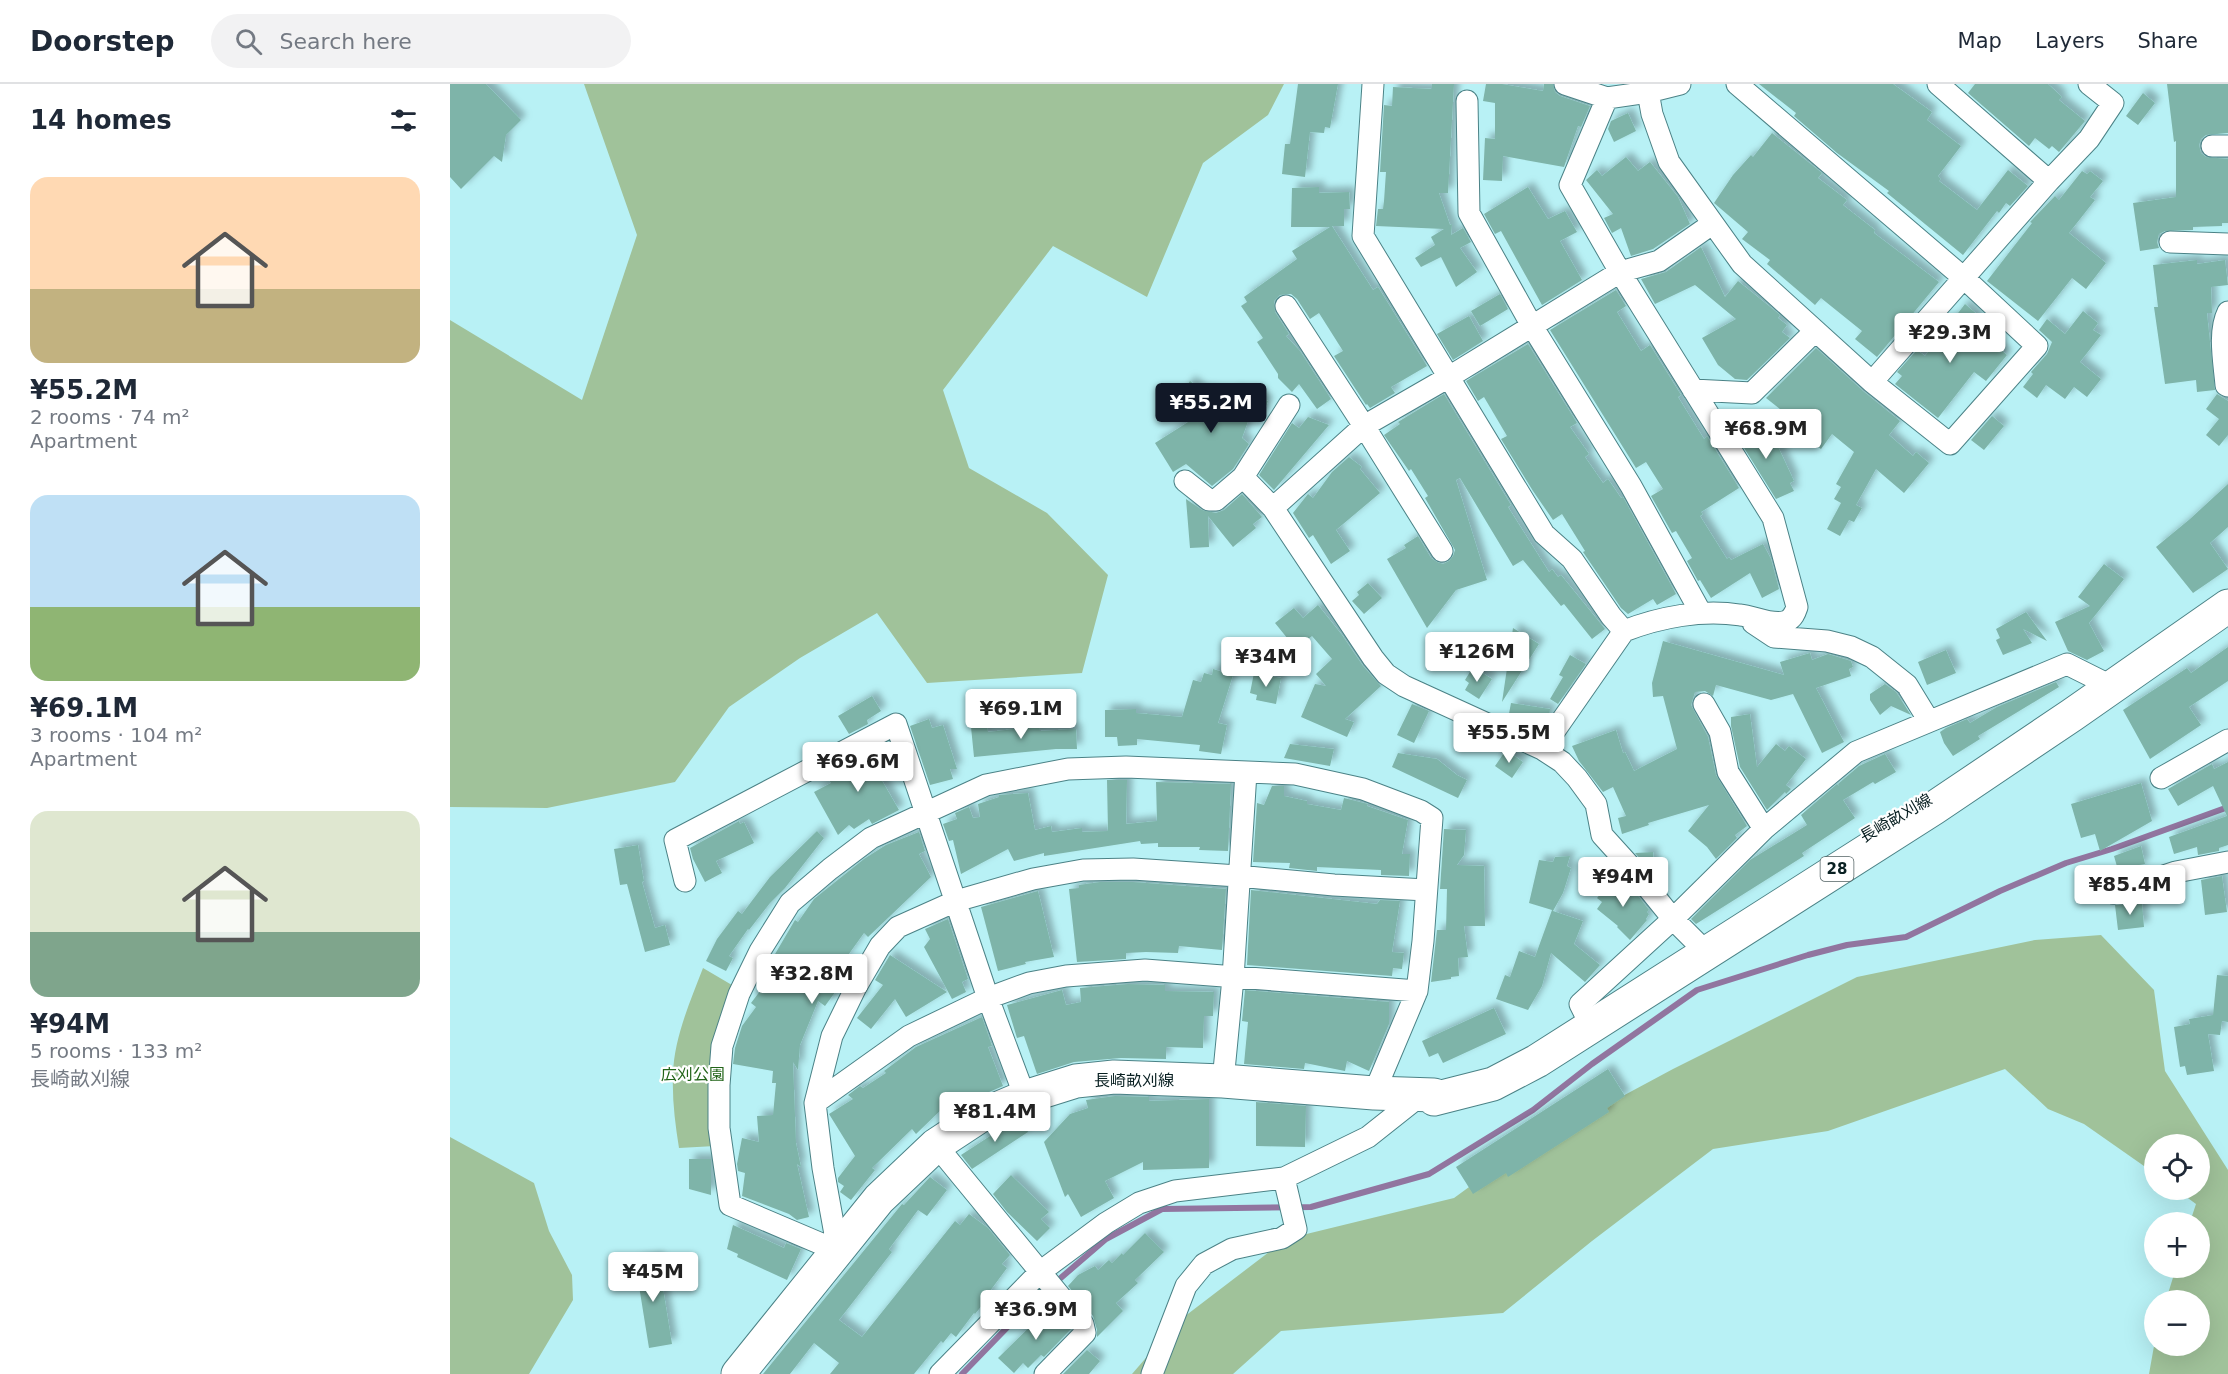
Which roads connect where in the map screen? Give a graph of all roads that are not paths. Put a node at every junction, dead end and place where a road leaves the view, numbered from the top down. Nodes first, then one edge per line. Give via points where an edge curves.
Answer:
1 (1373, 84) edge
2 (1565, 84) edge
3 (1680, 84) edge
4 (1737, 84) edge
5 (1938, 84) edge
6 (2089, 84) edge
7 (1640, 88) edge
8 (1607, 98) junction
9 (1467, 101) dead end
10 (2049, 181) junction
11 (1712, 224) junction
12 (2170, 242) dead end
13 (2228, 244) edge
14 (1620, 272) junction
15 (1965, 279) junction
16 (1286, 306) dead end
17 (2228, 312) edge
18 (1532, 326) junction
19 (1815, 331) junction
20 (1449, 377) junction
21 (1872, 382) junction
22 (2228, 386) edge
23 (1693, 390) junction
24 (1289, 405) dead end
25 (1364, 426) junction
26 (1243, 477) junction
27 (1185, 481) dead end
28 (1272, 508) junction
29 (1442, 551) dead end
30 (2228, 594) edge
31 (2228, 606) edge
32 (1701, 613) junction
33 (1740, 615) junction
34 (1624, 631) junction
35 (2103, 682) junction
36 (1704, 704) dead end
37 (1929, 721) junction
38 (2228, 740) edge
39 (1542, 749) junction
40 (1246, 772) junction
41 (2161, 778) dead end
42 (926, 812) junction
43 (1764, 829) junction
44 (2228, 862) edge
45 (1238, 876) junction
46 (686, 881) dead end
47 (1426, 890) junction
48 (2113, 893) dead end
49 (956, 901) junction
50 (1673, 919) junction
51 (1698, 944) junction
52 (1233, 978) junction
53 (1417, 990) junction
54 (988, 998) junction
55 (1585, 1014) junction
56 (1223, 1081) junction
57 (1374, 1093) junction
58 (1427, 1095) junction
59 (1025, 1097) junction
60 (815, 1103) junction
61 (936, 1145) junction
62 (1288, 1196) junction
63 (838, 1251) junction
64 (1042, 1274) junction
65 (738, 1374) edge
66 (940, 1374) edge
67 (1045, 1374) edge
68 (1152, 1374) edge

1 - 20 street via 1363,236
2 - 8 street
3 - 7 street
4 - 15 street
5 - 10 street
6 - 10 street via 2113,103 2089,139
7 - 8 street
7 - 11 street via 1669,162
8 - 14 street via 1570,185
9 - 18 street via 1469,213
10 - 15 street
11 - 14 street via 1659,261
11 - 19 street via 1742,264
12 - 13 street
14 - 18 street
14 - 23 street
15 - 21 street
15 - 21 street via 2037,346 1950,444
16 - 25 street
17 - 22 street via 2223,322
18 - 20 street
18 - 32 street via 1631,486
19 - 21 street
19 - 23 street via 1752,393
20 - 25 street
20 - 34 street via 1544,534 1572,559
23 - 33 street via 1773,518 1797,607 1795,615 1787,621 1775,623
24 - 26 street
25 - 28 street
25 - 29 street
26 - 27 street via 1216,500 1209,500
26 - 28 street
28 - 39 street via 1386,674 1404,686
30 - 35 main road, 長崎畝刈線 / 28
31 - 58 main road, 長崎畝刈線 / 28 via 1934,808 1537,1061 1493,1084 1434,1099
32 - 33 street
32 - 34 street via 1647,622
33 - 37 street via 1773,637 1827,641 1872,657 1907,685
34 - 39 street
35 - 37 street via 2067,664
35 - 51 main road, 長崎畝刈線 / 28 via 1932,798 1875,828
36 - 43 street via 1720,732 1728,772
37 - 43 street via 1856,752
38 - 41 street
39 - 50 street via 1577,778 1596,804 1602,836
40 - 42 street via 1126,766 1068,769 986,785
40 - 45 street
40 - 47 street via 1295,774 1352,786 1432,818
42 - 46 street via 896,724 675,840
42 - 49 street
42 - 63 street via 871,838 790,903 739,994 722,1046 719,1128 730,1205
43 - 50 street
44 - 48 street via 2176,872
45 - 47 street
45 - 49 street via 1133,868 1083,870 1033,879
45 - 52 street
47 - 53 street
49 - 54 street
49 - 60 street via 898,927 880,946 831,1036
50 - 51 street
50 - 55 street via 1580,1004
51 - 55 main road, 長崎畝刈線 / 28
52 - 53 street
52 - 54 street via 1145,970 1066,976 1029,983
52 - 56 street
53 - 57 street
54 - 59 street
54 - 60 street via 909,1036
55 - 58 main road, 長崎畝刈線 / 28 via 1509,1062
56 - 57 main road, 長崎畝刈線 / 28
56 - 59 main road, 長崎畝刈線 / 28 via 1114,1077 1076,1081
57 - 58 main road, 長崎畝刈線 / 28
58 - 62 street
59 - 61 main road, 長崎畝刈線 / 28 via 980,1116
60 - 63 street
61 - 63 main road, 長崎畝刈線 / 28 via 879,1199
61 - 64 street
62 - 64 street via 1175,1191 1139,1203 1106,1222
62 - 68 street via 1296,1229 1282,1238 1232,1250 1204,1264 1186,1287
63 - 65 main road, 長崎畝刈線 / 28
64 - 66 street
64 - 67 street via 1083,1324 1085,1333

